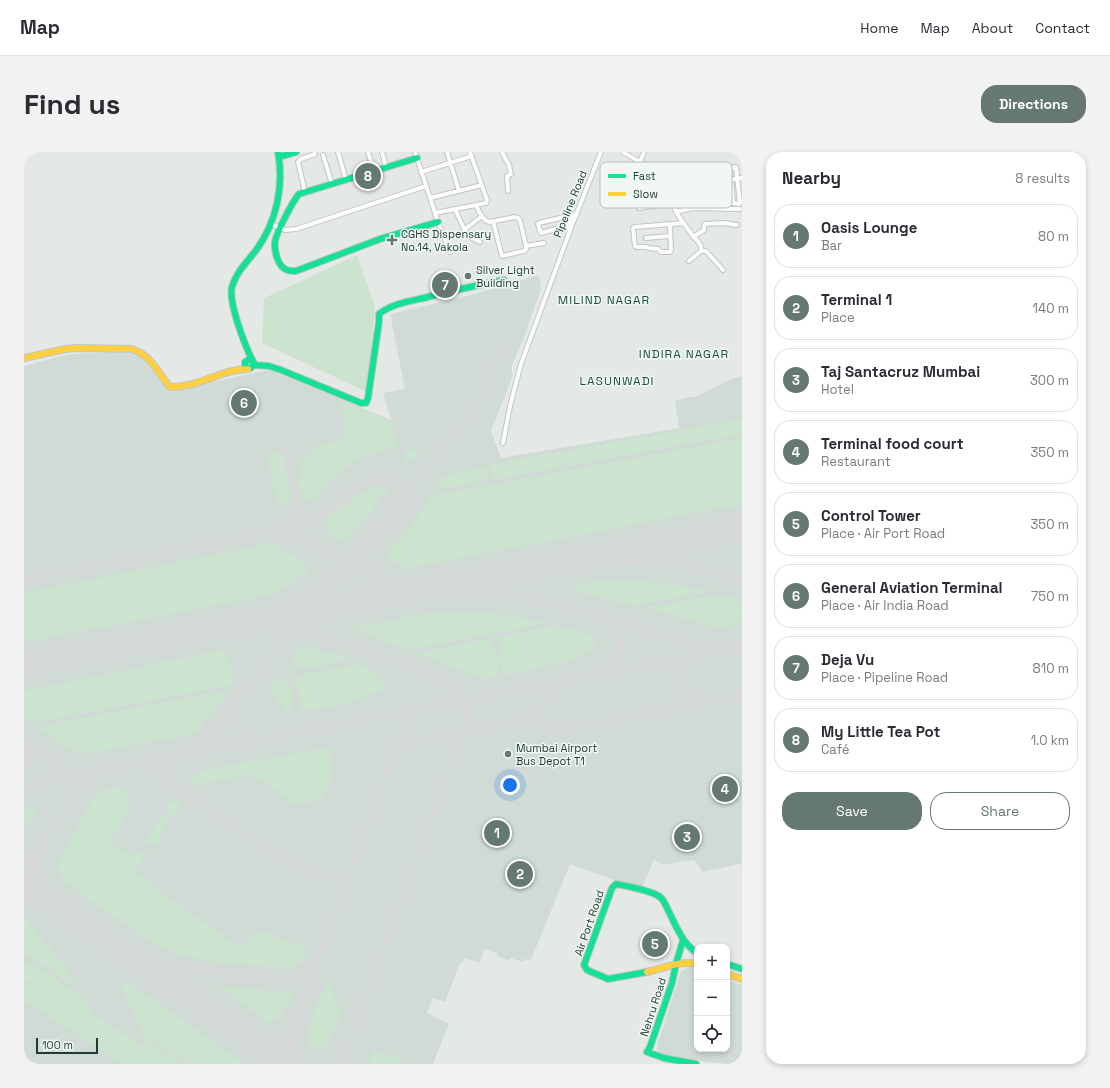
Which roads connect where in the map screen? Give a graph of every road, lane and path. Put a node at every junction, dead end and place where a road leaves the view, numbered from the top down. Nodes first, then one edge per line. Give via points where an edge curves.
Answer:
1 (296, 152) edge
2 (338, 152) edge
3 (368, 152) edge
4 (382, 152) edge
5 (447, 152) edge
6 (502, 152) edge
7 (602, 152) edge
8 (623, 152) edge
9 (644, 152) edge
10 (279, 154) edge
11 (315, 154) dead end
12 (471, 154) edge
13 (323, 155) dead end
14 (416, 155) edge
15 (640, 162) joint
16 (450, 163) junction
17 (386, 167) junction
18 (732, 168) edge
19 (374, 171) junction
20 (422, 172) junction
21 (739, 179) edge
22 (346, 180) junction
23 (332, 184) junction
24 (482, 185) junction
25 (426, 186) junction
26 (459, 191) junction
27 (508, 191) dead end
28 (305, 192) junction
29 (732, 192) edge
30 (430, 198) junction
31 (476, 205) junction
32 (675, 208) edge
33 (455, 209) junction
34 (740, 209) dead end
35 (676, 212) junction
36 (435, 213) junction
37 (577, 214) junction
38 (571, 215) junction
39 (482, 216) junction
40 (493, 221) junction
41 (438, 222) junction
42 (683, 223) junction
43 (271, 224) junction
44 (672, 224) junction
45 (737, 225) dead end
46 (570, 226) junction
47 (281, 228) junction
48 (464, 230) junction
49 (670, 236) junction
50 (693, 236) junction
51 (646, 238) dead end
52 (480, 242) dead end
53 (544, 243) dead end
54 (526, 246) junction
55 (450, 252) dead end
56 (700, 252) junction
57 (689, 261) dead end
58 (723, 270) dead end
59 (504, 280) dead end
60 (24, 358) edge
61 (249, 363) junction
62 (503, 443) dead end
63 (682, 940) junction
64 (694, 951) edge
65 (694, 963) edge
66 (676, 964) junction
67 (730, 965) edge
68 (742, 969) edge
69 (730, 975) edge
70 (742, 979) edge
71 (662, 1061) edge
72 (696, 1064) edge

1 - 10 street
2 - 22 street
3 - 19 street
4 - 17 street
5 - 16 street
6 - 27 street via 511,174 507,176
7 - 37 street, Pipeline Road
8 - 15 street
9 - 15 street
10 - 43 street via 280,186
11 - 28 street via 298,162
12 - 16 street
12 - 24 street
13 - 23 street
14 - 17 street
14 - 20 street
16 - 20 street
16 - 26 street
17 - 19 street
18 - 21 street via 735,167
19 - 22 street
20 - 25 street
21 - 29 street via 739,204 733,203
22 - 23 street
23 - 28 street
24 - 26 street
24 - 31 street via 487,202
25 - 30 street
25 - 47 street via 296,229
26 - 30 street
28 - 47 street via 296,196
30 - 36 street
31 - 33 street
31 - 39 street
32 - 35 street
33 - 36 street
33 - 48 street
34 - 35 street via 692,208
35 - 42 street
36 - 41 street
37 - 38 street
37 - 46 street, Pipeline Road
38 - 46 street
38 - 46 street via 538,224 541,233
39 - 40 street via 486,222
39 - 48 street
40 - 54 street via 518,218
40 - 54 street via 502,256 524,251
41 - 47 street via 380,239 296,271 283,268 278,259 275,241
41 - 55 street
42 - 44 street
42 - 50 street
43 - 47 street
43 - 61 street via 262,242 236,277 231,294
44 - 49 street
44 - 49 street via 633,228 637,248 648,247 670,252
45 - 50 street via 705,224 704,230
46 - 62 street, Pipeline Road via 521,364
48 - 52 street
49 - 51 street
50 - 56 street via 701,246
53 - 54 street
56 - 57 street
56 - 58 street via 706,251
59 - 61 street via 459,289 383,310 379,314 366,403 281,370
60 - 61 street via 77,348 137,350 147,357 162,378 174,388
63 - 64 street, Air Port Road
63 - 66 street
63 - 66 street, Air Port Road via 660,896 616,884 612,888 584,965 587,970 608,979
65 - 66 street, Air Port Road
66 - 71 street, Nehru Road via 672,983 647,1052
67 - 68 street
69 - 70 street
71 - 72 street, Nehru Road

